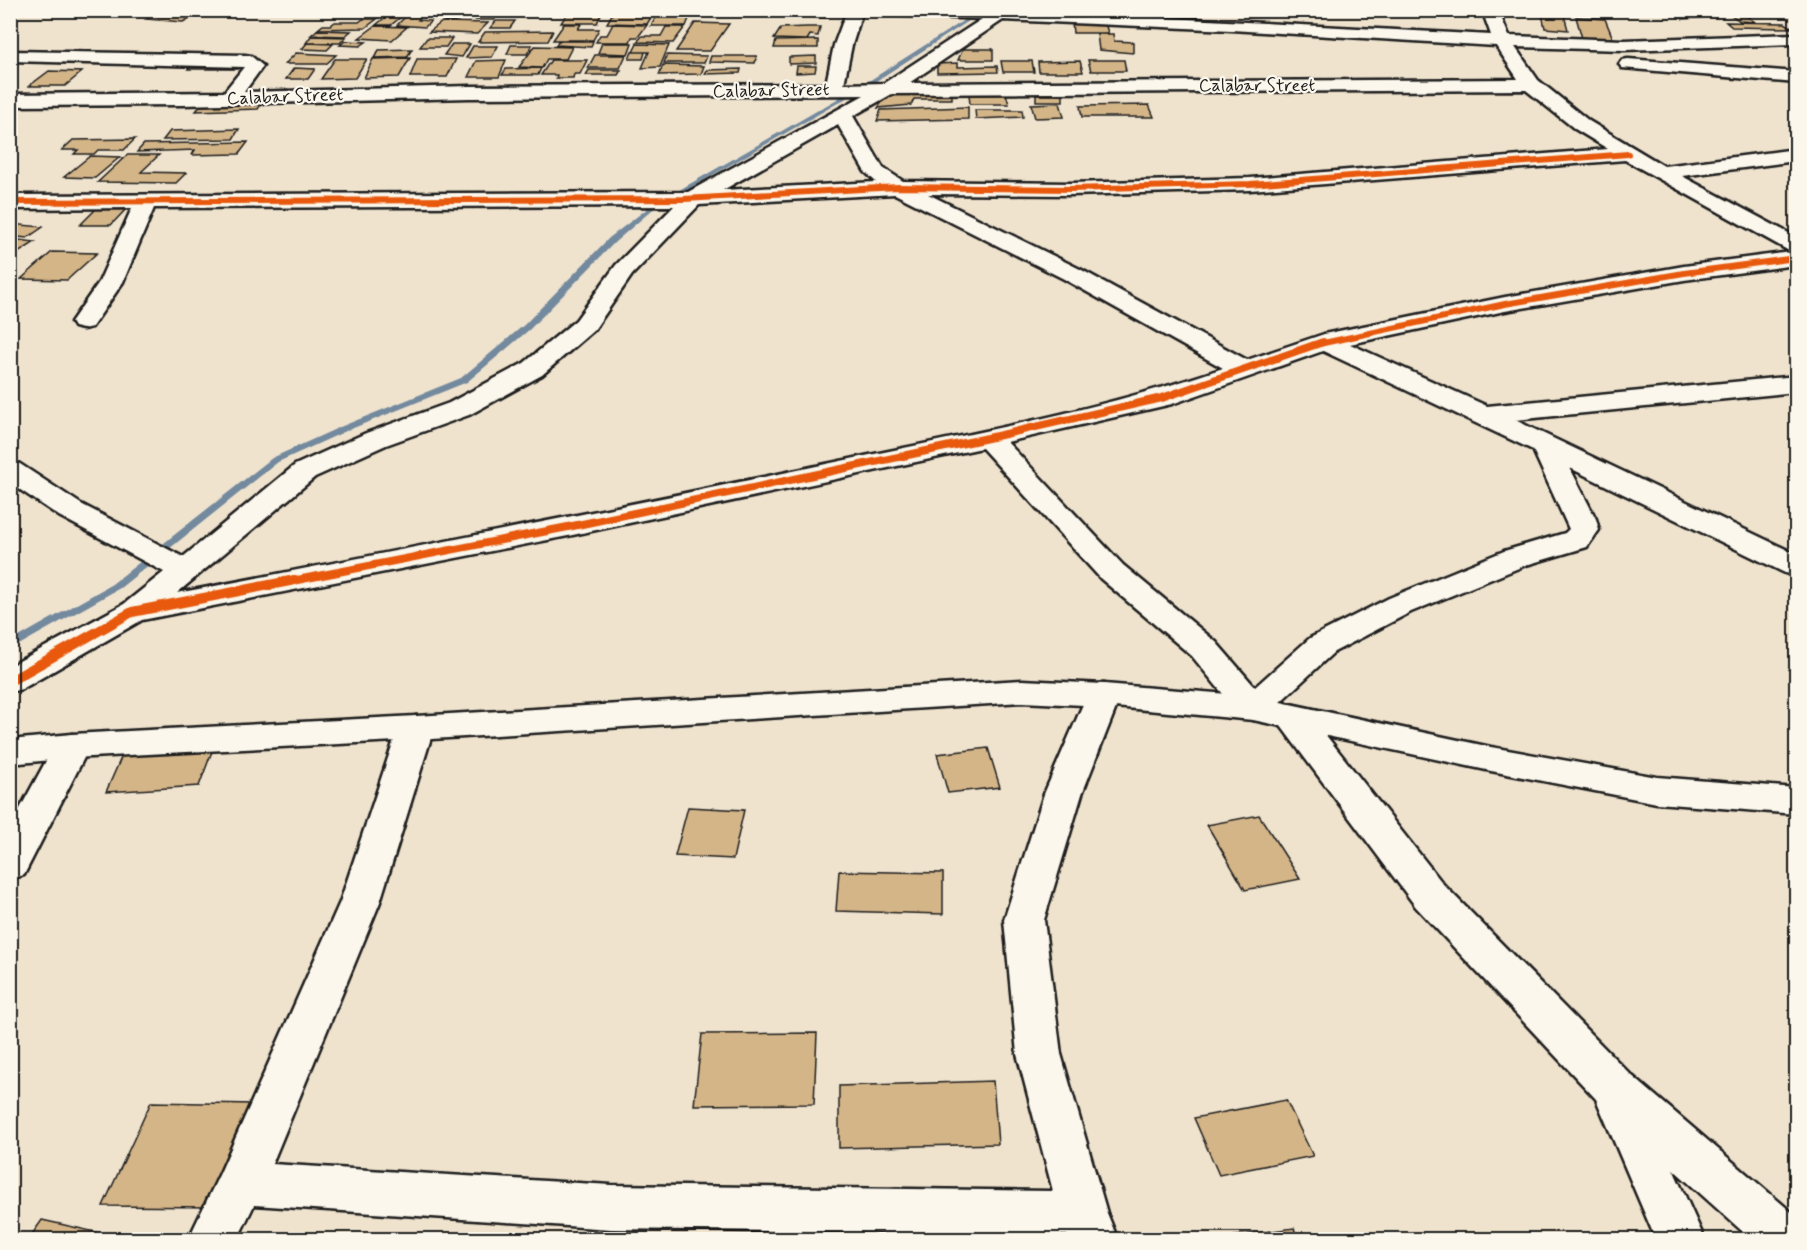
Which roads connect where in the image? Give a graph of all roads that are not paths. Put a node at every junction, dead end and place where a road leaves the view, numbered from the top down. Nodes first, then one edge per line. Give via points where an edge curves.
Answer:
1 (855, 10) edge
2 (885, 10) edge
3 (1312, 10) edge
4 (1490, 10) edge
5 (999, 14) edge
6 (1326, 30) junction
7 (1797, 39) edge
8 (1502, 41) junction
9 (1538, 43) junction
10 (10, 56) edge
11 (1797, 78) edge
12 (1531, 84) junction
13 (834, 89) junction
14 (882, 89) junction
15 (229, 98) junction
16 (10, 100) edge
17 (842, 114) junction
18 (1628, 154) junction
19 (1797, 155) edge
20 (1660, 173) junction
21 (898, 187) junction
22 (688, 199) junction
23 (10, 202) edge
24 (146, 202) junction
25 (1797, 246) edge
26 (1797, 258) edge
27 (83, 322) dead end
28 (1324, 342) junction
29 (1246, 370) junction
30 (1797, 384) edge
31 (1483, 415) junction
32 (988, 438) junction
33 (1544, 444) junction
34 (10, 470) edge
35 (169, 562) junction
36 (1797, 566) edge
37 (132, 612) junction
38 (10, 681) edge
39 (1104, 695) junction
40 (1253, 708) junction
41 (1293, 718) junction
42 (416, 729) junction
43 (72, 747) junction
44 (10, 752) edge
45 (1797, 801) edge
46 (10, 865) edge
47 (1614, 1088) junction
48 (240, 1183) junction
49 (1088, 1226) edge
50 (212, 1239) edge
51 (1682, 1239) edge
52 (1788, 1239) edge

1 - 13 street
2 - 5 street
3 - 6 street
4 - 8 street
5 - 6 street
5 - 14 street
6 - 8 street
7 - 9 street via 1624,45
8 - 9 street
8 - 12 street
9 - 11 street via 1573,57 1604,62
10 - 15 street via 245,60 254,66
12 - 14 street, Calabar Street
12 - 18 street via 1582,125
13 - 14 street, Calabar Street
13 - 15 street, Calabar Street via 325,93
14 - 17 street
15 - 16 street, Calabar Street
17 - 21 street via 875,172
17 - 22 street
18 - 20 street
18 - 21 street via 1250,184 1070,189
19 - 20 street
20 - 25 street
21 - 22 street
21 - 29 street via 1072,274
22 - 24 street
22 - 35 street via 624,270 585,325 533,369 459,409 376,439 305,471
23 - 24 street
24 - 27 street via 111,282
26 - 28 street via 1505,304
28 - 29 street
28 - 31 street
29 - 32 street via 1162,398
30 - 31 street
31 - 33 street
32 - 37 street via 568,527
32 - 40 street via 1112,572 1204,649
33 - 36 street
33 - 40 street via 1581,519 1584,530 1576,540 1515,558 1400,605 1322,645
34 - 35 street via 70,510
35 - 37 street
37 - 38 street
39 - 40 street
39 - 42 street via 1022,691 956,694
39 - 49 street via 1063,794 1024,920 1039,1054
40 - 41 street
41 - 45 street via 1657,790
41 - 47 street via 1430,896
42 - 43 street
42 - 48 street via 360,902
43 - 44 street
43 - 46 street
47 - 51 street
47 - 52 street
48 - 49 street via 611,1207
48 - 50 street

